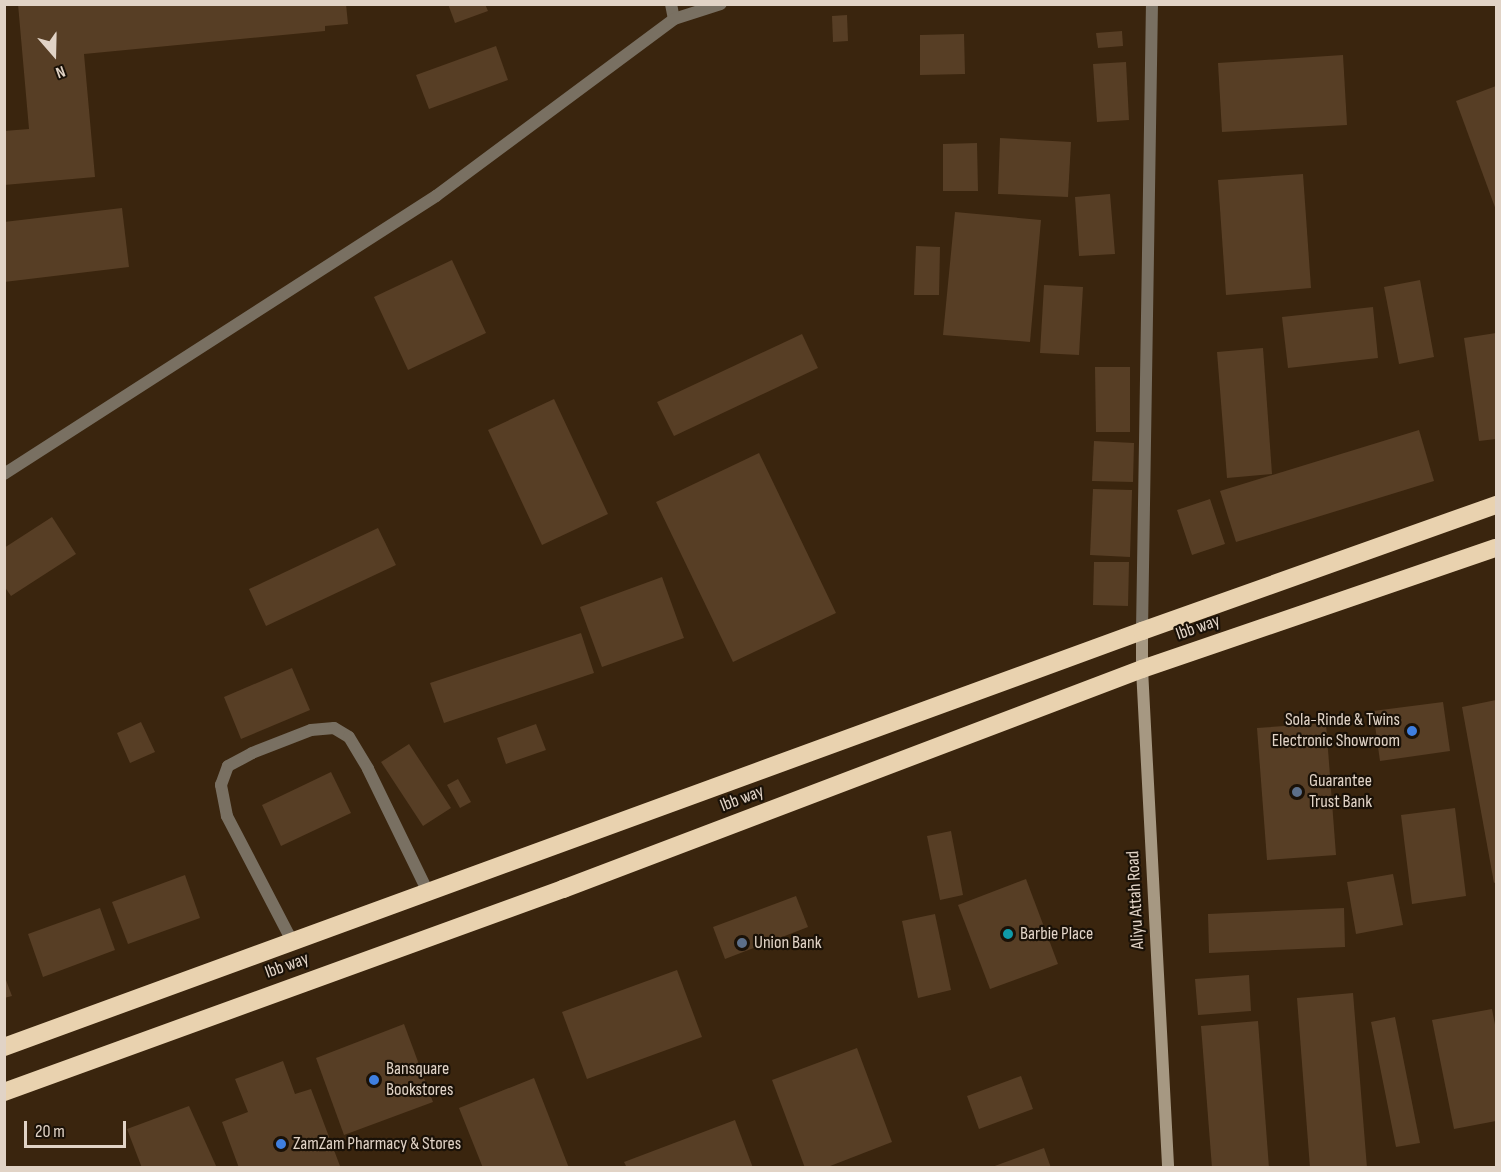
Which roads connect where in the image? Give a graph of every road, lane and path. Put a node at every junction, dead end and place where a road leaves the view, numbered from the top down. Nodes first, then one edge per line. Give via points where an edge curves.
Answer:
1 (671, 4) edge
2 (721, 4) edge
3 (1152, 4) edge
4 (675, 19) junction
5 (4, 474) edge
6 (1497, 505) edge
7 (1497, 548) edge
8 (1142, 631) junction
9 (1142, 669) junction
10 (428, 892) junction
11 (292, 941) junction
12 (4, 1047) edge
13 (4, 1092) edge
14 (1168, 1167) edge

1 - 4 street
2 - 4 street
3 - 8 street
4 - 5 street via 436,196
6 - 8 highway
7 - 9 highway, Ibb way
8 - 9 street, Aliyu Attah Road
8 - 10 highway
9 - 13 highway, Ibb way via 563,889
9 - 14 street, Aliyu Attah Road
10 - 11 highway
10 - 11 street via 349,737 333,728 311,730 228,766 221,784 228,816
11 - 12 highway

